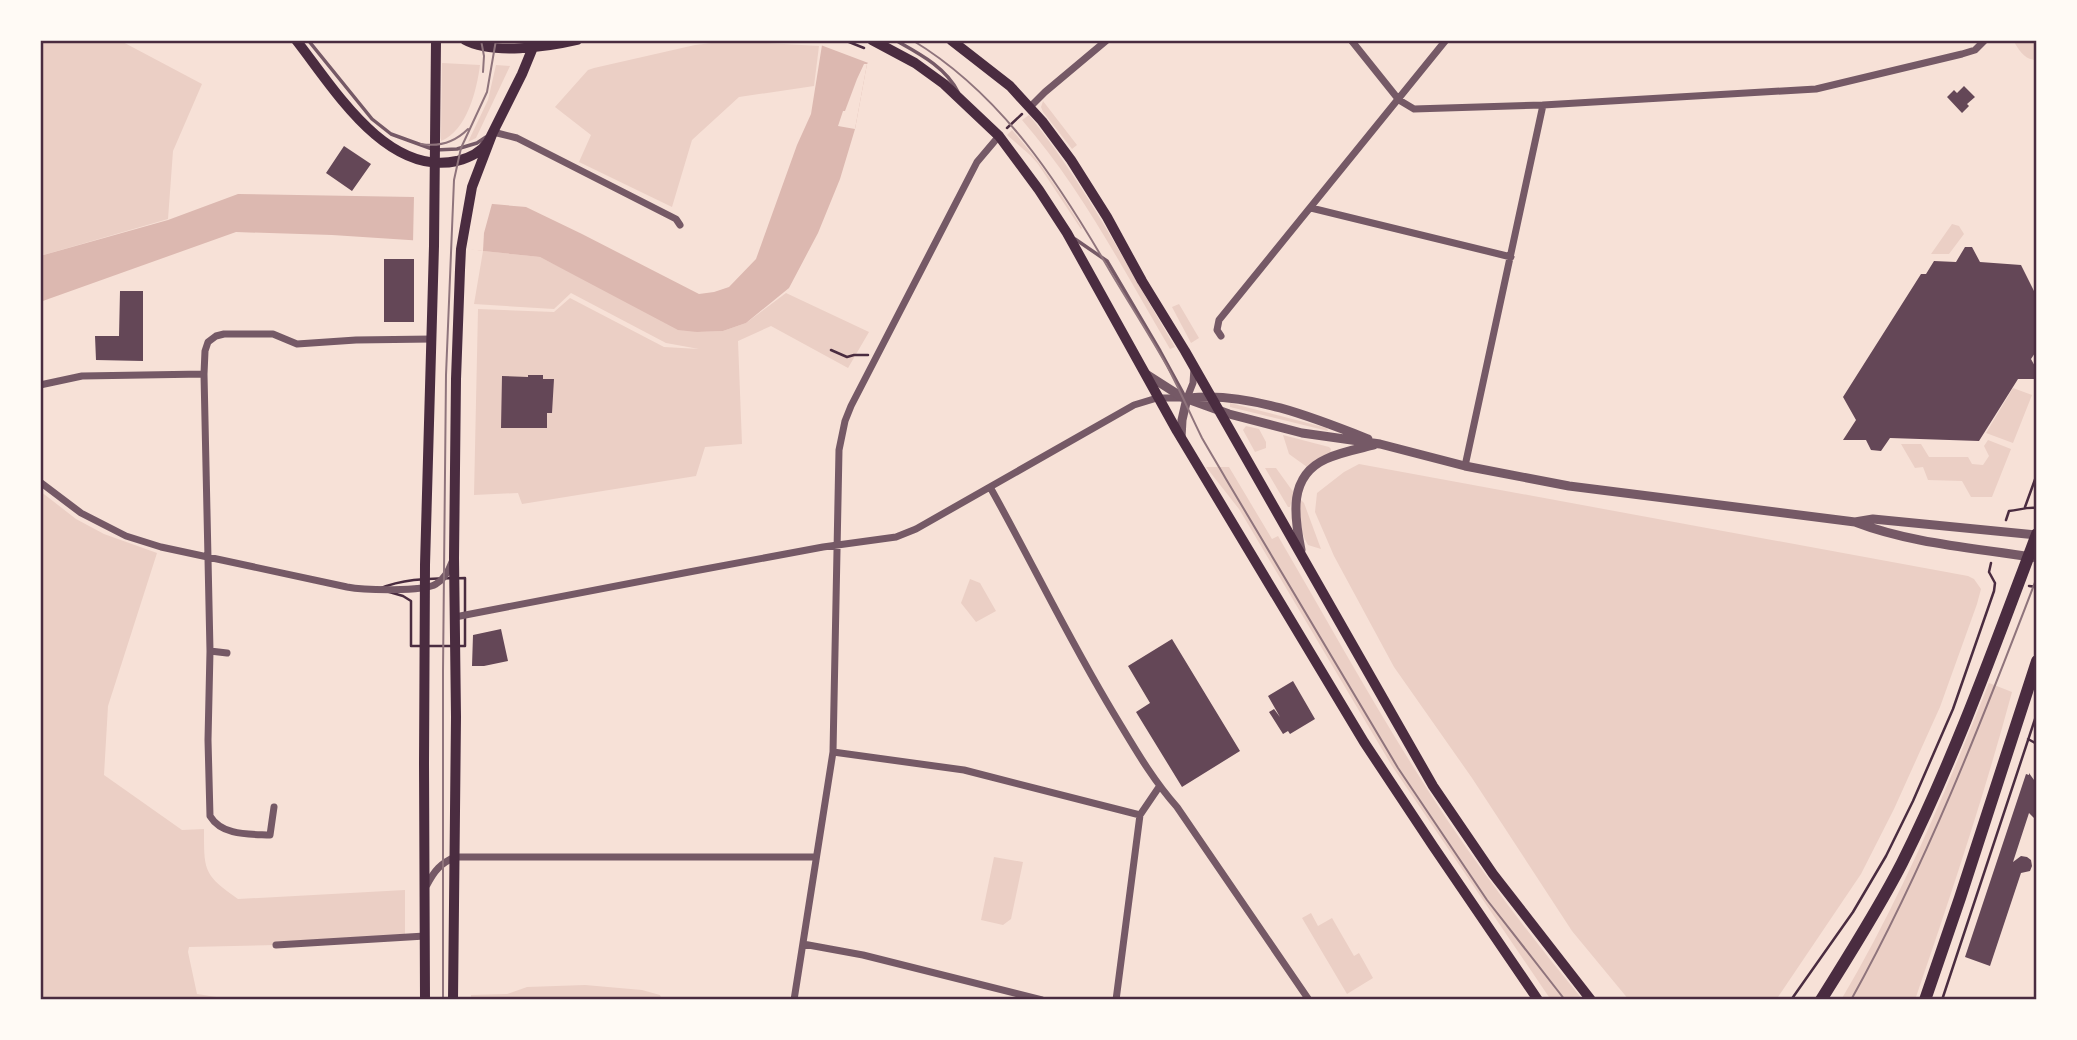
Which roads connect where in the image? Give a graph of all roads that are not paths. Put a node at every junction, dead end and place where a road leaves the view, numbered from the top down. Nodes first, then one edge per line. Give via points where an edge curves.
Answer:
1 (296, 40) edge
2 (307, 40) edge
3 (436, 40) edge
4 (465, 40) edge
5 (577, 40) edge
6 (872, 40) edge
7 (951, 40) edge
8 (1107, 40) edge
9 (1351, 40) edge
10 (1446, 40) edge
11 (1985, 41) edge
12 (536, 42) edge
13 (892, 43) edge
14 (1399, 100) junction
15 (1543, 105) junction
16 (1030, 107) junction
17 (493, 132) junction
18 (999, 136) junction
19 (435, 150) junction
20 (435, 163) junction
21 (1311, 208) junction
22 (680, 225) dead end
23 (1068, 233) junction
24 (1511, 257) junction
25 (1221, 336) dead end
26 (432, 339) junction
27 (1194, 368) junction
28 (1145, 373) junction
29 (204, 374) junction
30 (40, 385) edge
31 (1210, 397) junction
32 (1157, 398) junction
33 (1185, 398) junction
34 (1217, 410) junction
35 (1179, 435) junction
36 (1380, 444) junction
37 (1465, 466) junction
38 (40, 482) edge
39 (990, 487) junction
40 (1855, 523) junction
41 (2037, 535) edge
42 (837, 545) junction
43 (207, 556) junction
44 (2032, 557) edge
45 (454, 558) junction
46 (1303, 559) junction
47 (425, 587) junction
48 (455, 617) junction
49 (210, 650) junction
50 (227, 653) dead end
51 (2037, 661) edge
52 (833, 752) junction
53 (1159, 787) junction
54 (274, 807) dead end
55 (1140, 815) junction
56 (455, 857) junction
57 (816, 857) junction
58 (425, 889) junction
59 (425, 936) junction
60 (803, 944) junction
61 (276, 945) dead end
62 (425, 1000) edge
63 (453, 1000) edge
64 (794, 1000) edge
65 (1042, 1000) edge
66 (1116, 1000) edge
67 (1309, 1000) edge
68 (1538, 1000) edge
69 (1591, 1000) edge
70 (1821, 1000) edge
71 (1925, 1000) edge

1 - 20 main road via 380,140
2 - 19 lane via 379,126
3 - 19 main road
4 - 12 main road via 491,48
5 - 12 main road
6 - 13 main road
7 - 16 main road
8 - 16 street
9 - 14 street
10 - 14 street
11 - 15 street via 1962,54 1816,89
12 - 17 main road
13 - 18 main road
14 - 15 street via 1414,109
14 - 21 street
15 - 24 street
16 - 27 main road via 1107,216
17 - 19 lane via 477,143
17 - 20 main road via 485,146 472,155
17 - 22 street via 517,138
17 - 45 main road via 477,169 461,249
18 - 23 main road
18 - 42 street via 977,162 851,406 839,450
19 - 20 main road
20 - 26 main road
21 - 24 street
21 - 25 street via 1219,320
23 - 28 main road
23 - 33 lane via 1107,261
24 - 37 street
26 - 29 street via 297,344 273,334 216,336 205,351
26 - 47 main road
27 - 31 main road
27 - 33 street
28 - 32 main road
28 - 33 street
29 - 30 street via 82,376
29 - 43 street
31 - 33 street
31 - 34 main road
31 - 36 street via 1296,414
32 - 33 street
32 - 35 main road
32 - 39 street via 1139,402
33 - 34 street
33 - 35 street
34 - 36 street via 1302,433
34 - 46 main road
35 - 68 main road via 1364,742
36 - 37 street
36 - 46 street via 1324,460 1304,477 1295,513
37 - 40 street via 1609,492
38 - 43 street via 80,513 109,528 161,547
39 - 42 street via 896,537
39 - 53 street via 1091,677
40 - 41 street via 1873,519
40 - 44 street via 1941,544
41 - 44 main road
42 - 48 street
42 - 52 street
43 - 47 street via 357,589
43 - 49 street
44 - 70 main road via 1903,861
45 - 47 street via 443,579
45 - 48 main road
46 - 69 main road via 1433,786 1493,874
47 - 58 main road via 421,646
48 - 56 main road via 459,646
49 - 50 street
49 - 54 street via 210,816 229,831 270,835
51 - 71 main road
52 - 55 street via 964,770
52 - 57 street
53 - 55 street
53 - 67 street
55 - 66 street
56 - 57 street
56 - 58 street via 436,869
56 - 63 main road
57 - 60 street
58 - 59 main road
59 - 61 street
59 - 62 main road
60 - 64 street
60 - 65 street

